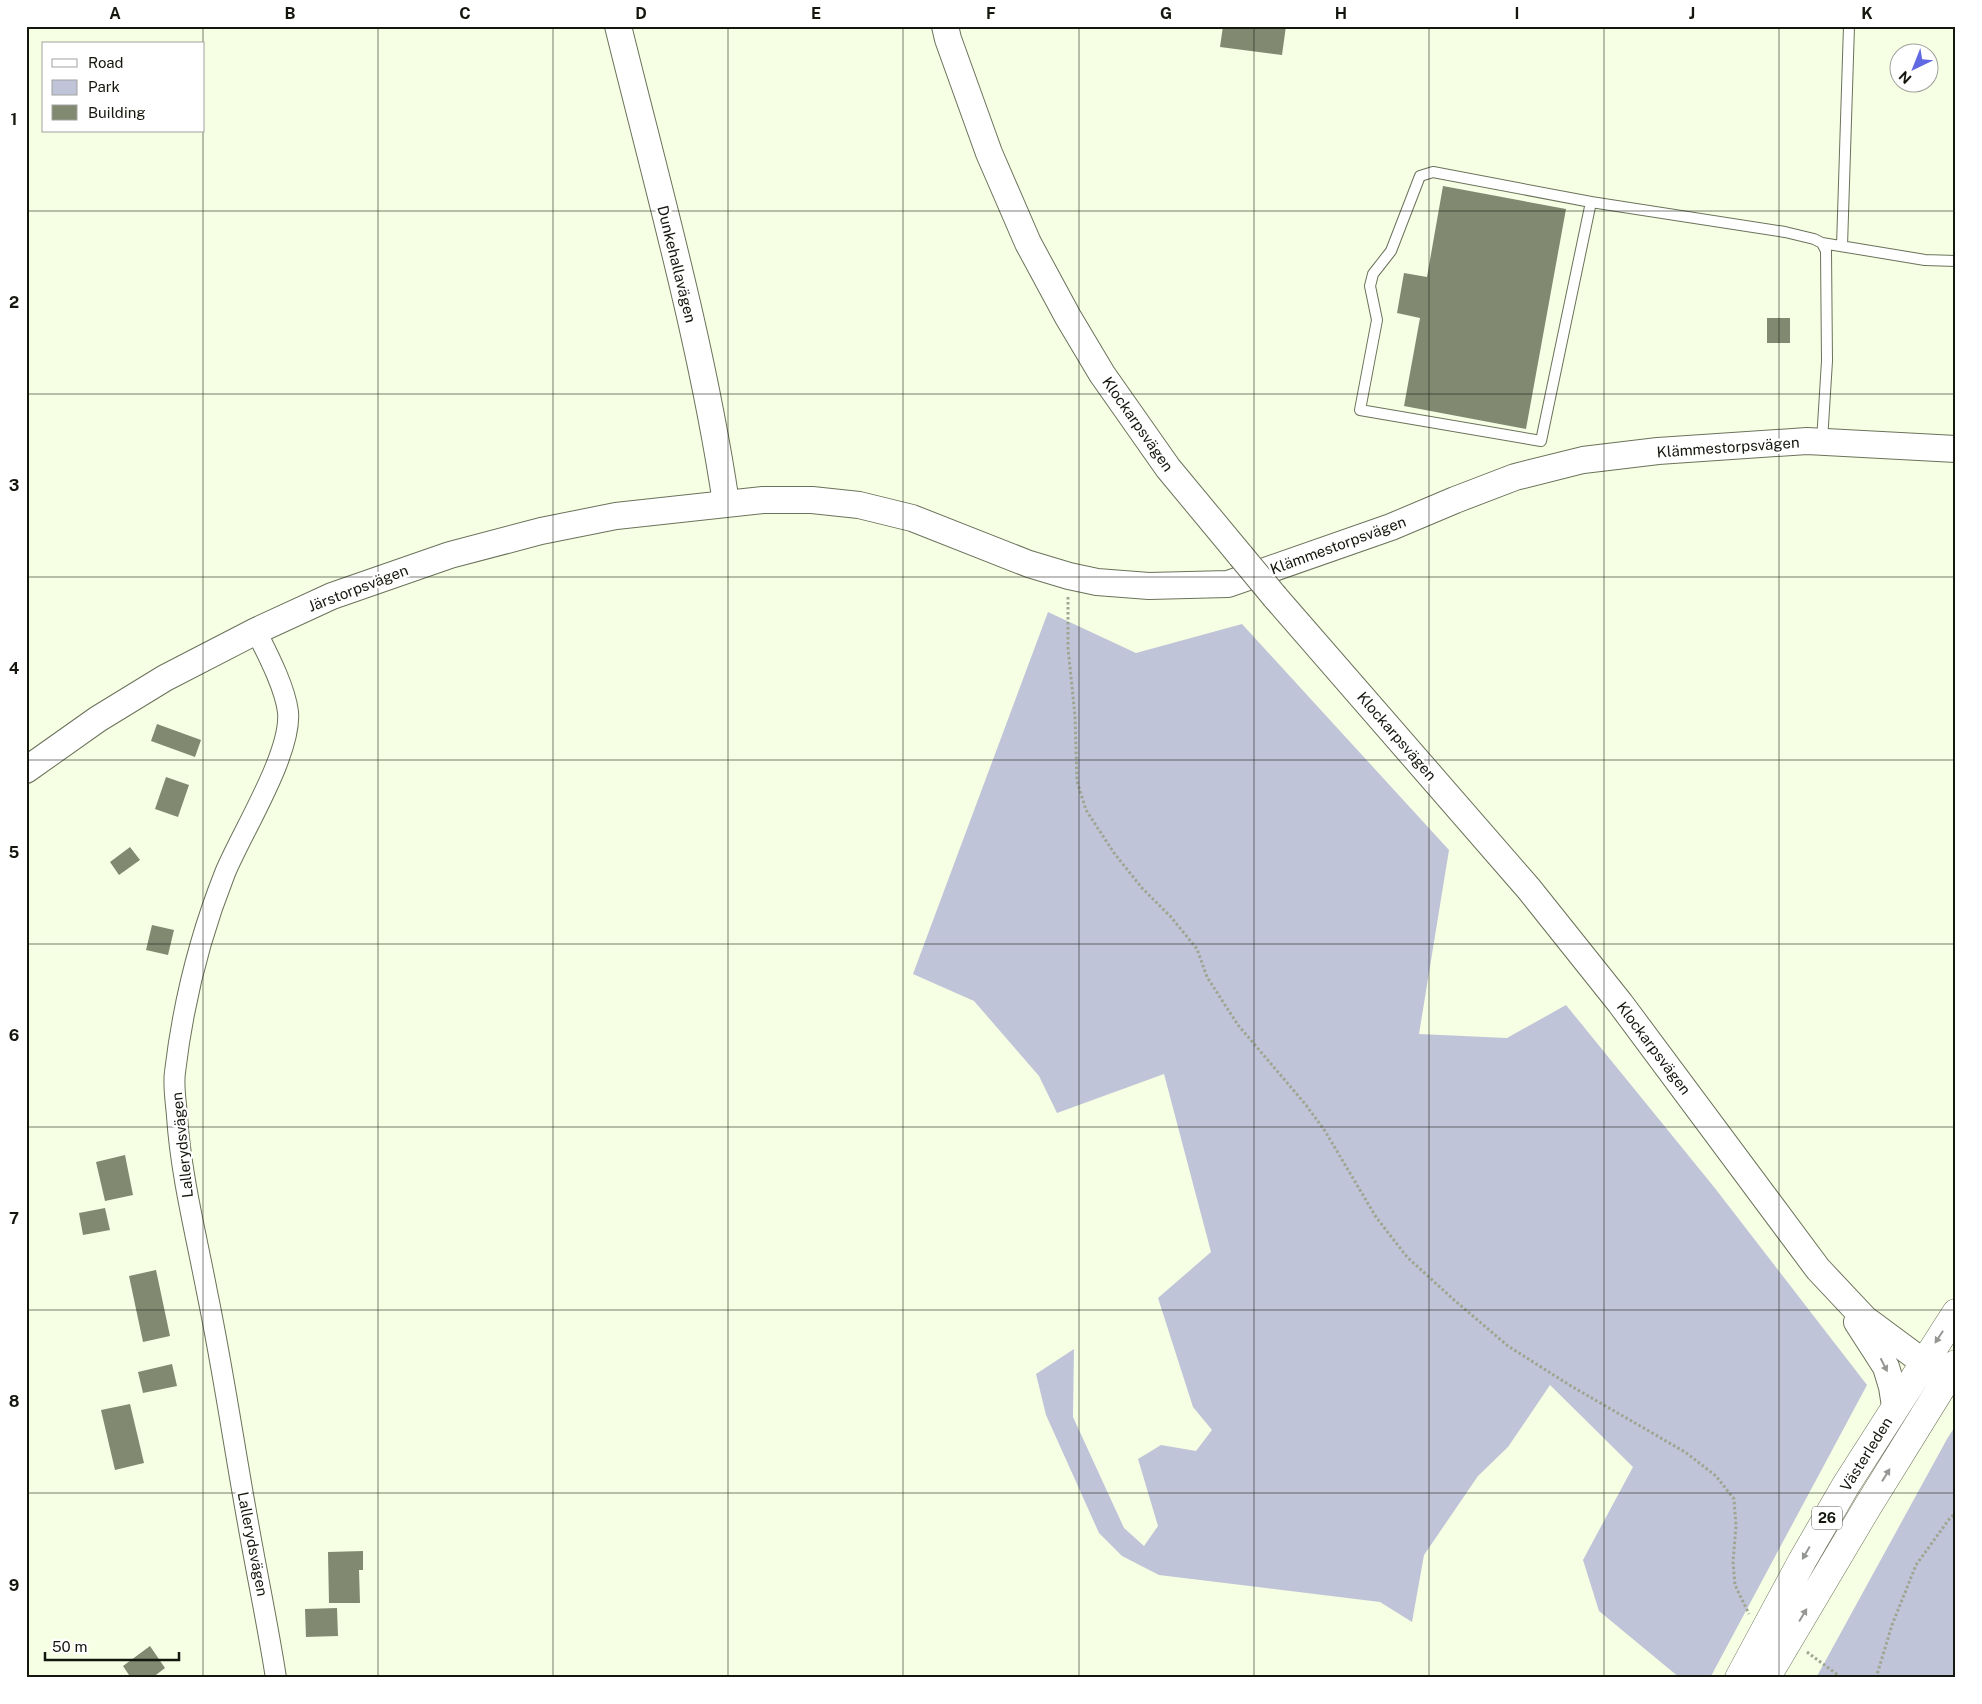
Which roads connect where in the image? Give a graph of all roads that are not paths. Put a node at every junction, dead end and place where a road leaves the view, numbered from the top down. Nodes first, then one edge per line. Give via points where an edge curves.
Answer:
1 (618, 26) edge
2 (945, 26) edge
3 (1850, 26) edge
4 (1591, 202) junction
5 (1822, 243) junction
6 (1842, 246) junction
7 (1956, 261) edge
8 (1822, 442) junction
9 (1956, 449) edge
10 (726, 503) junction
11 (256, 631) junction
12 (26, 770) edge
13 (1839, 1294) junction
14 (1956, 1313) edge
15 (1923, 1362) junction
16 (1951, 1371) edge
17 (1895, 1406) junction
18 (276, 1678) edge
19 (1739, 1678) edge
20 (1766, 1678) edge

1 - 10 street, Dunkehallavägen via 696,339
2 - 13 street, Klockarpsvägen, bridge via 989,153 1028,243 1102,374 1168,468 1547,912 1643,1033
3 - 6 lane
4 - 4 lane via 1434,172 1420,176 1391,251 1374,274 1370,286 1377,320 1360,410 1541,441
4 - 5 lane via 1785,232
5 - 6 lane
5 - 8 lane via 1826,252 1826,361
6 - 7 lane via 1925,260
8 - 9 street, Klämmestorpsvägen
8 - 10 street, Klämmestorpsvägen via 1658,451 1583,460 1515,477 1391,527 1228,584 1149,586 1068,576 912,518 859,504 812,500
10 - 11 street, Järstorpsvägen via 616,516 496,542 415,566 332,596
11 - 12 street, Järstorpsvägen via 165,678 98,719
11 - 18 street, Lallerydsvägen via 279,682 288,712 283,746 208,919 184,1014 174,1076 178,1136 189,1209 208,1292
13 - 15 street, Klockarpsvägen via 1865,1319
13 -> 17 street via 1886,1366
14 -> 15 highway, Västerleden / 26
15 - 16 street, Klockarpsvägen
15 - 17 highway, Västerleden / 26
20 -> 16 highway, Västerleden / 26
17 -> 19 highway, Västerleden / 26 via 1802,1561

